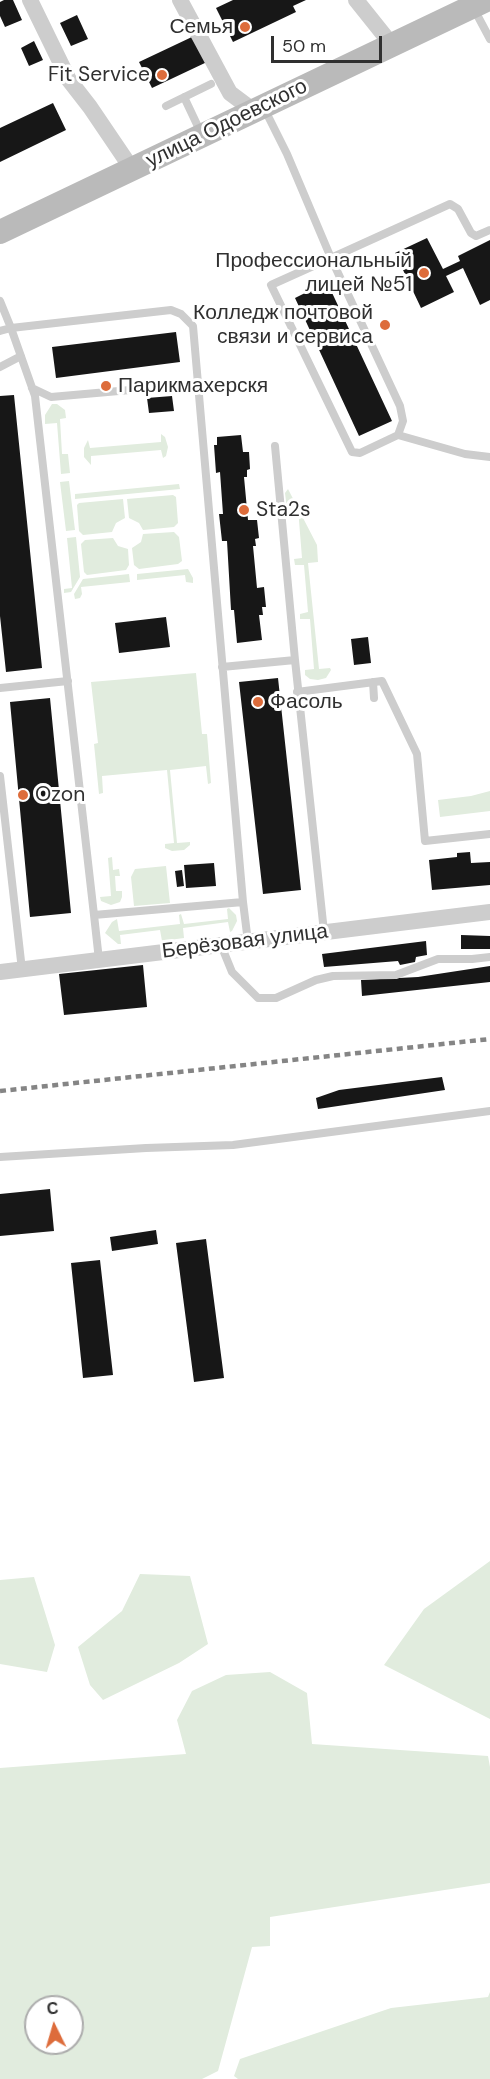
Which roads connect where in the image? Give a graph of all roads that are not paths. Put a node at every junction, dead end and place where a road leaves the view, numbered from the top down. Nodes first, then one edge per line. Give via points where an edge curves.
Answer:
1 (30, 0) edge
2 (180, 0) edge
3 (356, 0) edge
4 (479, 3) edge
5 (490, 39) edge
6 (392, 45) junction
7 (211, 84) dead end
8 (184, 97) junction
9 (166, 106) dead end
10 (259, 109) junction
11 (202, 136) junction
12 (132, 169) junction
13 (490, 230) edge
14 (0, 232) edge
15 (331, 258) junction
16 (0, 301) edge
17 (11, 328) junction
18 (0, 331) edge
19 (21, 356) junction
20 (0, 367) edge
21 (198, 384) junction
22 (32, 388) junction
23 (398, 435) junction
24 (275, 446) dead end
25 (490, 457) edge
26 (295, 660) junction
27 (222, 667) junction
28 (68, 681) junction
29 (373, 682) junction
30 (0, 688) edge
31 (297, 692) junction
32 (374, 698) dead end
33 (0, 776) edge
34 (2, 805) edge
35 (490, 834) edge
36 (243, 902) junction
37 (490, 912) edge
38 (94, 915) junction
39 (324, 932) junction
40 (248, 942) junction
41 (221, 945) junction
42 (490, 957) edge
43 (99, 960) junction
44 (22, 970) junction
45 (0, 972) edge
46 (490, 1111) edge
47 (0, 1157) edge

1 - 12 street via 69,80
2 - 10 street via 230,93
3 - 6 street
4 - 5 lane
4 - 6 street, улица Одоевского
6 - 10 street, улица Одоевского
7 - 8 lane
8 - 9 lane
8 - 11 lane
10 - 11 street, улица Одоевского
10 - 15 lane via 287,154
11 - 12 street, улица Одоевского
12 - 14 street, улица Одоевского
13 - 15 lane via 476,236 471,233 458,209 450,204
15 - 23 lane via 400,406 403,421
15 - 23 lane via 271,285 352,452 360,453
16 - 17 lane
17 - 18 lane
17 - 19 lane
17 - 21 lane via 171,310 193,326
19 - 20 lane
19 - 22 lane
21 - 22 lane via 51,397
21 - 27 lane
22 - 28 lane
23 - 25 lane
24 - 26 lane
26 - 27 lane
26 - 31 lane
27 - 36 lane
28 - 30 lane
28 - 38 lane
29 - 31 lane
29 - 32 lane
29 - 35 lane via 382,681 417,754 425,841
31 - 39 lane
33 - 34 lane
34 - 44 lane
36 - 38 lane
36 - 40 lane
37 - 39 street, Берёзовая улица
38 - 43 lane
39 - 40 street, Берёзовая улица
40 - 41 street, Берёзовая улица
41 - 42 lane via 232,972 258,998 276,998 333,976 396,975 438,959
41 - 43 street, Берёзовая улица
43 - 44 street, Берёзовая улица
44 - 45 street, Берёзовая улица
46 - 47 lane via 233,1145

